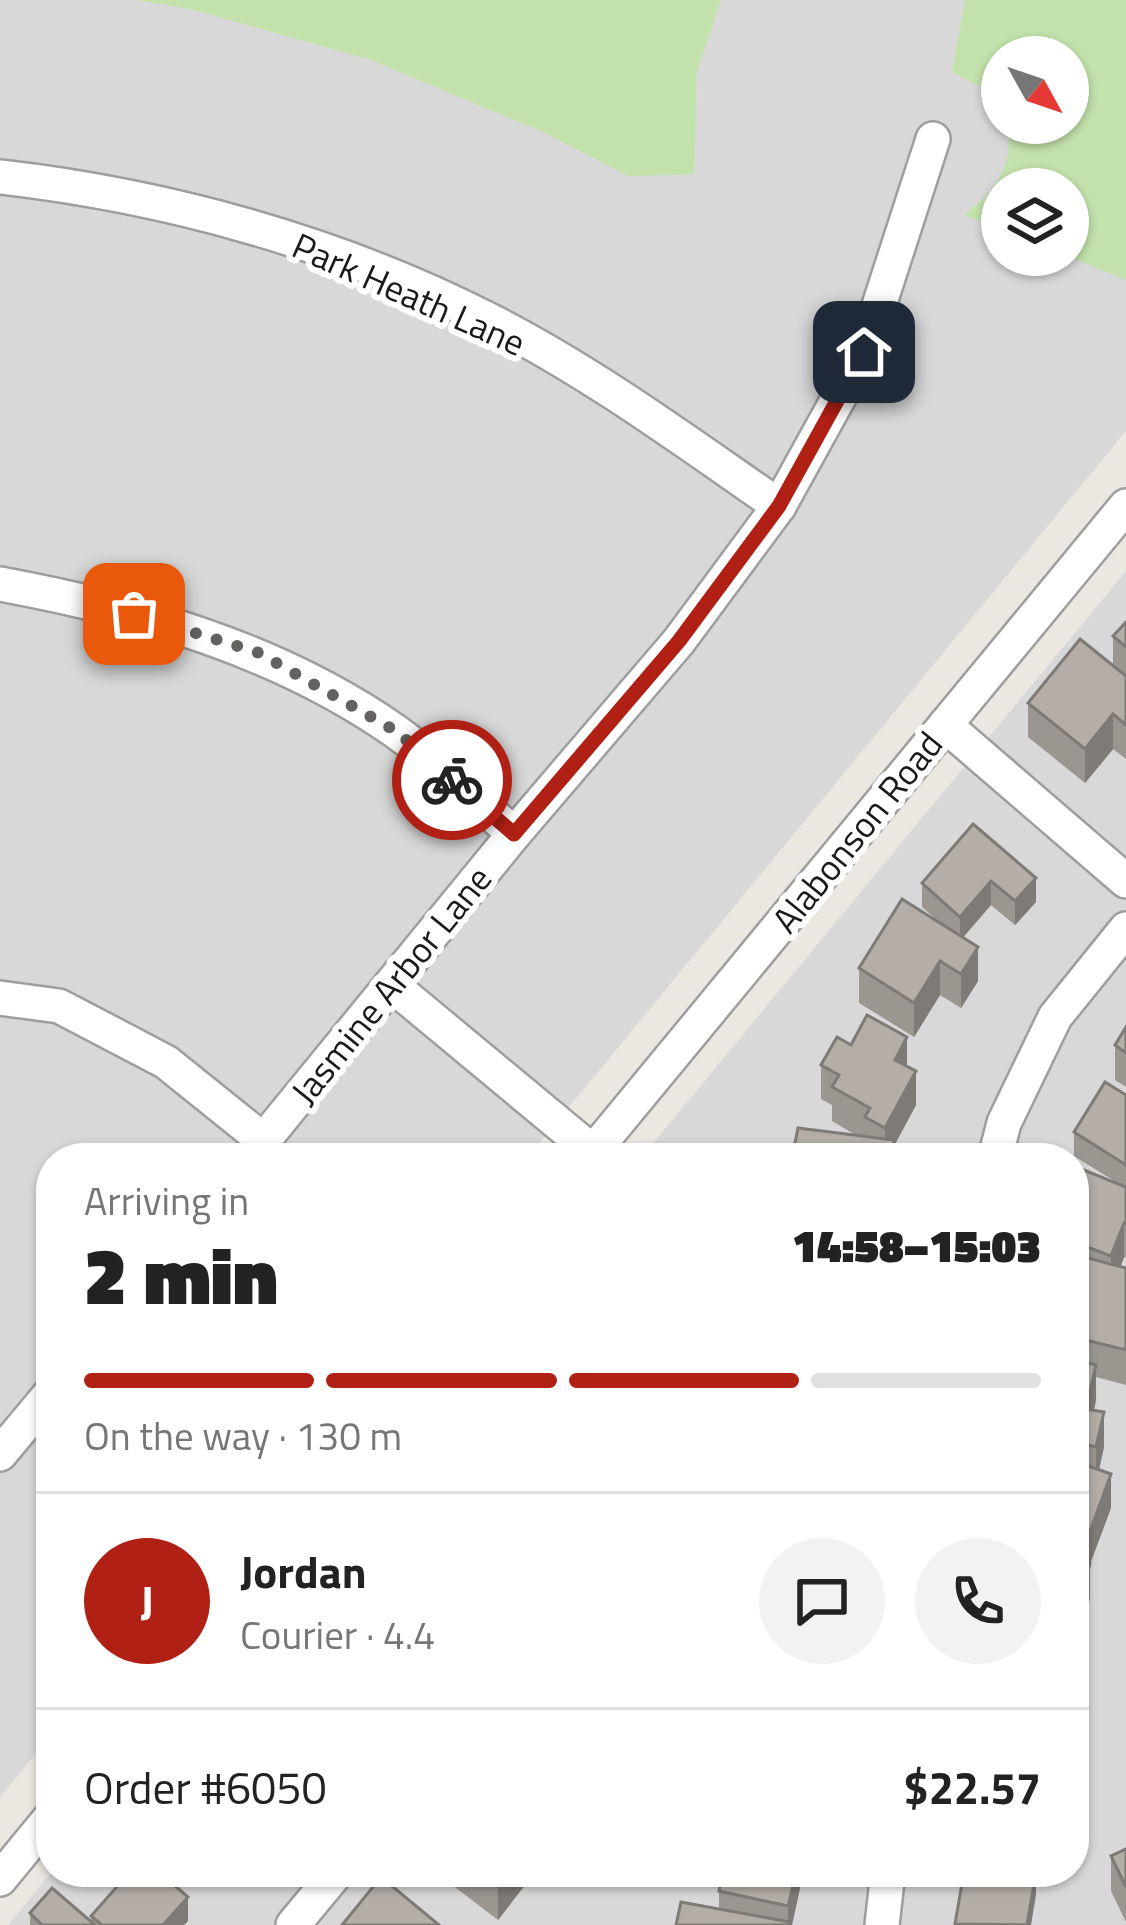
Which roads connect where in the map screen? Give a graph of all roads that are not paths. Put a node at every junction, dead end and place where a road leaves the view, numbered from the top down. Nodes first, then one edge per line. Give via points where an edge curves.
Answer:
1 (933, 139) dead end
2 (0, 177) edge
3 (779, 506) junction
4 (1126, 506) edge
5 (0, 584) edge
6 (945, 725) junction
7 (514, 834) junction
8 (1126, 881) edge
9 (1126, 929) edge
10 (393, 986) junction
11 (0, 998) edge
12 (250, 1143) edge
13 (261, 1143) edge
14 (577, 1143) edge
15 (601, 1143) edge
16 (999, 1143) edge
17 (36, 1412) edge
18 (0, 1454) edge
19 (36, 1835) edge
20 (0, 1879) edge
21 (325, 1887) edge
22 (886, 1887) edge
23 (293, 1925) edge
24 (882, 1925) edge

1 - 3 street, Jasmine Arbor Lane via 864,352
2 - 3 street, Park Heath Lane via 202,215 337,254 488,320
3 - 7 street, Jasmine Arbor Lane via 679,641
4 - 6 street, Alabonson Road
5 - 7 street via 92,602 257,652 396,731
6 - 8 street
6 - 15 street, Alabonson Road
7 - 10 street, Jasmine Arbor Lane
9 - 16 street via 1055,1017
10 - 13 street, Jasmine Arbor Lane
10 - 14 street
11 - 12 street via 59,1006 166,1062
17 - 18 street
19 - 20 street
21 - 23 street
22 - 24 street

